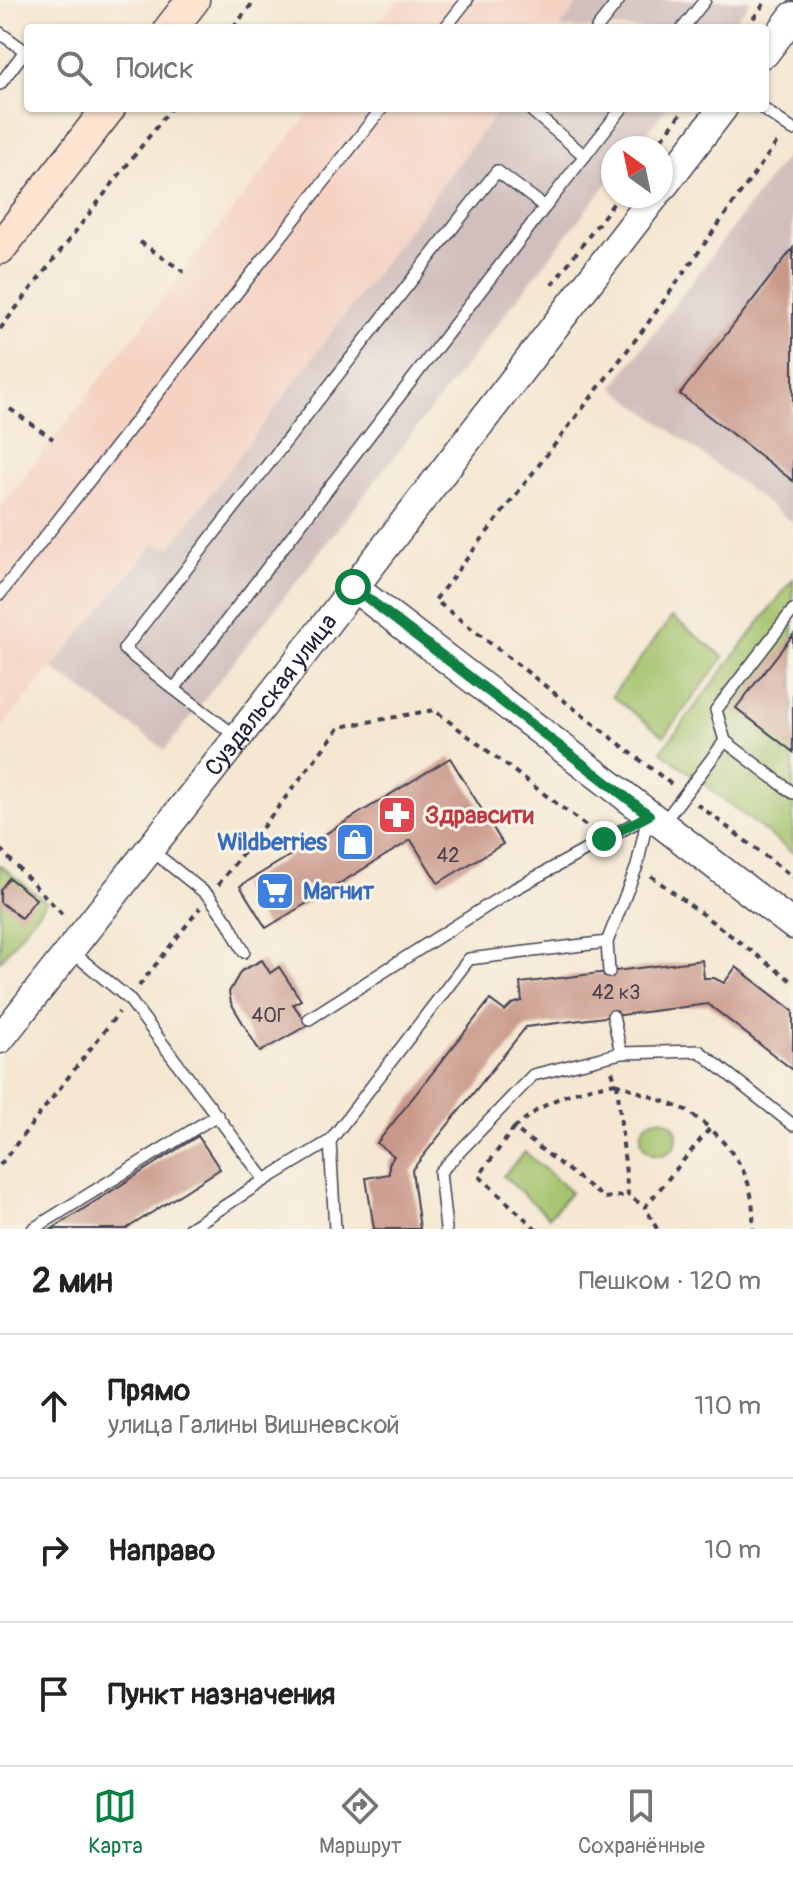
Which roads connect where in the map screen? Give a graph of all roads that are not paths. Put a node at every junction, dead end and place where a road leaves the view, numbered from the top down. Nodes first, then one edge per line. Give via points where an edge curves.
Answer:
1 (193, 0) edge
2 (467, 0) edge
3 (619, 0) edge
4 (705, 0) edge
5 (793, 16) edge
6 (174, 24) edge
7 (448, 24) edge
8 (600, 24) edge
9 (686, 24) edge
10 (0, 33) edge
11 (769, 48) edge
12 (24, 50) edge
13 (24, 56) edge
14 (0, 84) edge
15 (104, 112) edge
16 (379, 112) edge
17 (533, 112) edge
18 (619, 112) edge
19 (720, 112) edge
20 (768, 112) edge
21 (791, 128) edge
22 (585, 156) junction
23 (673, 173) edge
24 (545, 207) junction
25 (646, 208) edge
26 (0, 248) edge
27 (353, 587) junction
28 (0, 594) edge
29 (793, 610) edge
30 (174, 689) junction
31 (238, 737) junction
32 (725, 741) junction
33 (793, 793) edge
34 (655, 820) junction
35 (149, 849) junction
36 (790, 917) edge
37 (607, 942) junction
38 (70, 950) junction
39 (244, 952) dead end
40 (609, 972) dead end
41 (613, 1016) dead end
42 (309, 1019) dead end
43 (0, 1039) edge
44 (621, 1053) junction
45 (217, 1115) junction
46 (793, 1125) edge
47 (330, 1141) junction
48 (265, 1180) junction
49 (33, 1229) edge
50 (189, 1229) edge
51 (335, 1229) edge
52 (446, 1229) edge

1 - 6 main road
2 - 7 lane
3 - 8 lane
4 - 9 lane
5 - 11 street
10 - 12 lane
13 - 14 lane
15 - 26 main road
16 - 28 lane
17 - 22 lane
18 - 22 lane
19 - 23 street
20 - 21 lane
22 - 24 lane
24 - 30 lane
24 - 30 lane via 497,171 124,649
25 - 27 street, Суздальская улица
27 - 31 street, Суздальская улица
27 - 34 street
29 - 32 lane via 716,710
30 - 31 lane
31 - 35 street, Суздальская улица
32 - 33 lane
32 - 34 lane via 684,795
34 - 36 street
34 - 37 lane
34 - 42 lane via 604,839 509,892
35 - 38 street, Суздальская улица
35 - 39 lane via 209,896
37 - 40 lane
37 - 47 lane via 469,959
38 - 43 street, Суздальская улица
38 - 45 lane via 129,999
41 - 44 lane
44 - 46 lane via 699,1051
44 - 52 lane via 533,1075 440,1172
45 - 48 lane
45 - 49 lane
47 - 48 lane
47 - 51 lane
48 - 50 lane

